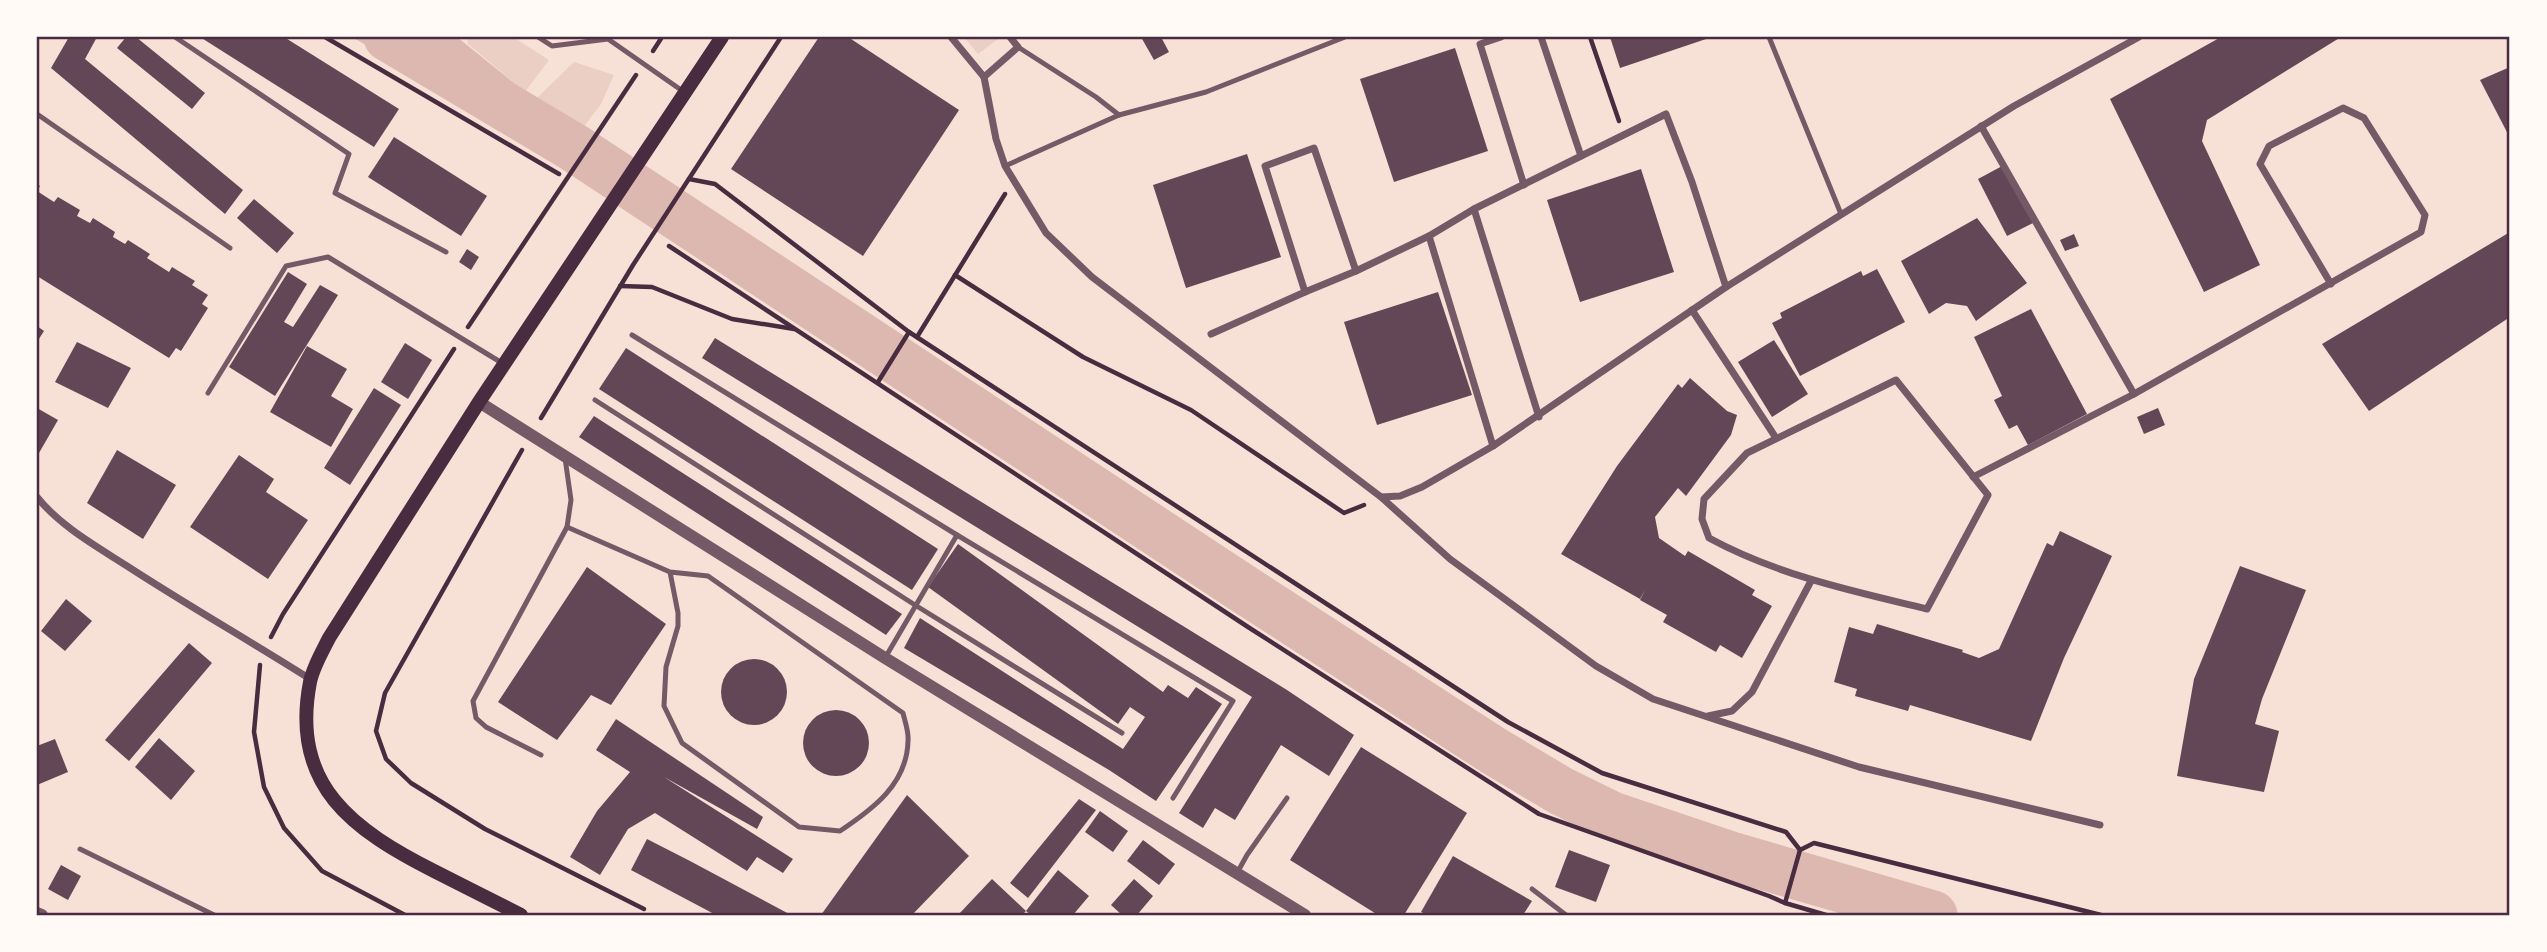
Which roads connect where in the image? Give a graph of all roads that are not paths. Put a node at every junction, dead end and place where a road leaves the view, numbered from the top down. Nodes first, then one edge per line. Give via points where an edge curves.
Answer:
1 (175, 37) edge
2 (538, 37) edge
3 (722, 37) edge
4 (951, 37) edge
5 (1010, 37) edge
6 (1345, 37) edge
7 (1501, 37) edge
8 (1541, 37) edge
9 (1769, 37) edge
10 (2139, 37) edge
11 (608, 38) edge
12 (1018, 47) junction
13 (984, 77) junction
14 (685, 93) junction
15 (37, 114) edge
16 (1119, 115) junction
17 (1981, 126) junction
18 (1581, 156) junction
19 (1005, 166) junction
20 (1524, 185) junction
21 (1474, 209) junction
22 (1841, 214) junction
23 (1429, 236) junction
24 (230, 248) dead end
25 (446, 252) dead end
26 (1356, 271) junction
27 (2331, 284) junction
28 (1726, 287) junction
29 (1305, 292) junction
30 (1692, 310) junction
31 (1210, 334) dead end
32 (632, 335) dead end
33 (505, 365) junction
34 (208, 393) dead end
35 (2134, 394) junction
36 (595, 400) dead end
37 (479, 402) junction
38 (1539, 417) junction
39 (1776, 438) junction
40 (1493, 446) junction
41 (565, 458) junction
42 (1972, 477) junction
43 (1381, 497) junction
44 (37, 498) edge
45 (567, 527) junction
46 (957, 535) junction
47 (670, 572) junction
48 (1811, 581) junction
49 (915, 606) junction
50 (885, 658) junction
51 (310, 679) junction
52 (1705, 716) junction
53 (1122, 733) dead end
54 (541, 755) dead end
55 (1173, 798) dead end
56 (1287, 798) dead end
57 (2100, 825) dead end
58 (80, 849) dead end
59 (1237, 873) junction
60 (1532, 890) dead end
61 (37, 913) edge
62 (42, 915) edge
63 (214, 915) edge
64 (522, 915) edge
65 (1305, 915) edge
66 (1566, 915) edge

1 - 25 lane via 349,154 335,193
2 - 11 lane via 552,46
3 - 14 main road
4 - 13 street
5 - 12 street
6 - 16 lane via 1206,92
7 - 20 street via 1480,44
8 - 18 street
9 - 22 lane
10 - 17 street
11 - 14 lane
12 - 13 street
12 - 16 lane
13 - 19 street
14 - 33 main road
15 - 24 lane
16 - 19 lane
17 - 22 street
17 - 35 street
18 - 20 street
18 - 28 street via 1666,114
19 - 43 street via 1046,233 1092,277
20 - 21 street
21 - 23 street
21 - 38 street
22 - 28 street
23 - 26 street
23 - 40 street
26 - 29 street
26 - 29 street via 1314,148 1265,166
27 - 27 street via 2421,232 2425,215 2364,118 2343,108 2269,146 2260,164
27 - 35 street
28 - 30 street
29 - 31 street
30 - 38 street
30 - 39 street
32 - 46 lane
33 - 34 lane via 328,257 286,266
33 - 37 main road
35 - 42 street
36 - 49 lane
37 - 41 street
37 - 51 main road via 328,638
38 - 40 street
39 - 42 street via 1896,380
39 - 48 street via 1747,453 1726,474 1704,499 1702,519 1709,538
40 - 43 street via 1422,487
41 - 45 lane via 572,500
41 - 50 street
42 - 48 street via 1988,495 1927,609
43 - 52 street via 1450,559 1596,666 1653,699
44 - 51 street via 87,540
45 - 47 lane
45 - 54 lane via 473,701 476,718 486,727
46 - 49 lane
46 - 55 lane via 1233,701
47 - 47 lane via 708,576 903,713 908,741 900,776 874,808 840,831 799,827 681,743 664,706 666,667 678,626
48 - 52 street via 1752,692 1732,711
49 - 50 lane
49 - 53 lane
50 - 59 street
51 - 64 main road via 306,717 311,756 324,788 344,813 397,852
52 - 57 street via 1860,767
56 - 59 lane
58 - 63 lane
59 - 65 street
60 - 66 lane
61 - 62 street

